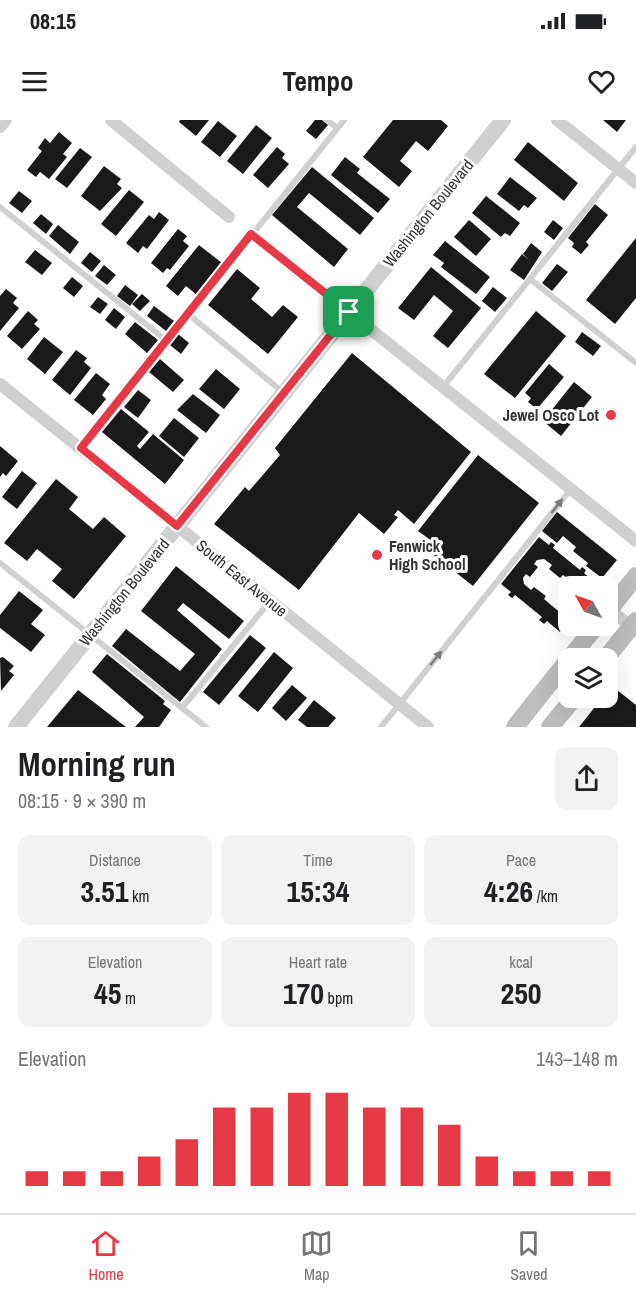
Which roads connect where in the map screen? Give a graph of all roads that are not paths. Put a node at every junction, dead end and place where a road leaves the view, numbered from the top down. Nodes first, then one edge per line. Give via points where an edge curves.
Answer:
1 (6, 120) edge
2 (111, 120) edge
3 (327, 120) edge
4 (344, 120) edge
5 (502, 120) edge
6 (557, 120) edge
7 (0, 128) edge
8 (337, 128) junction
9 (636, 147) edge
10 (619, 169) junction
11 (636, 183) edge
12 (0, 207) edge
13 (229, 217) dead end
14 (251, 234) junction
15 (530, 279) junction
16 (349, 312) junction
17 (188, 314) junction
18 (167, 341) junction
19 (636, 363) edge
20 (0, 384) edge
21 (443, 387) junction
22 (284, 393) junction
23 (81, 448) junction
24 (571, 489) junction
25 (177, 526) junction
26 (636, 541) edge
27 (0, 563) edge
28 (636, 576) edge
29 (618, 598) edge
30 (270, 601) junction
31 (618, 616) edge
32 (635, 626) edge
33 (90, 635) junction
34 (588, 636) edge
35 (578, 648) edge
36 (615, 648) edge
37 (558, 673) edge
38 (399, 704) junction
39 (182, 708) junction
40 (566, 708) edge
41 (16, 727) edge
42 (206, 727) edge
43 (381, 727) edge
44 (428, 727) edge
45 (515, 727) edge
46 (550, 727) edge

1 - 7 street
2 - 13 street
3 - 8 lane
4 - 8 lane
5 - 16 street, Washington Boulevard
6 - 10 street
8 - 14 lane
9 - 10 lane
10 - 11 street
10 - 15 lane
12 - 18 lane
14 - 16 street
14 - 17 lane
15 - 19 lane
15 - 21 lane
16 - 21 street
16 - 22 street, Washington Boulevard
17 - 18 lane
17 - 22 lane
18 - 23 lane
20 - 23 street, South East Avenue
21 - 24 street
22 - 25 street, Washington Boulevard
23 - 25 street, South East Avenue
24 - 26 street
38 -> 24 lane
25 - 30 street, South East Avenue
25 - 33 street, Washington Boulevard
27 - 33 lane
28 - 29 main road
30 - 38 street, South East Avenue
30 - 39 lane
31 - 32 street
32 - 36 main road
33 - 39 lane
33 - 41 street, Washington Boulevard
34 - 35 main road
37 - 45 main road
38 - 43 lane
38 - 44 street, South East Avenue
39 - 42 lane
40 - 46 main road

